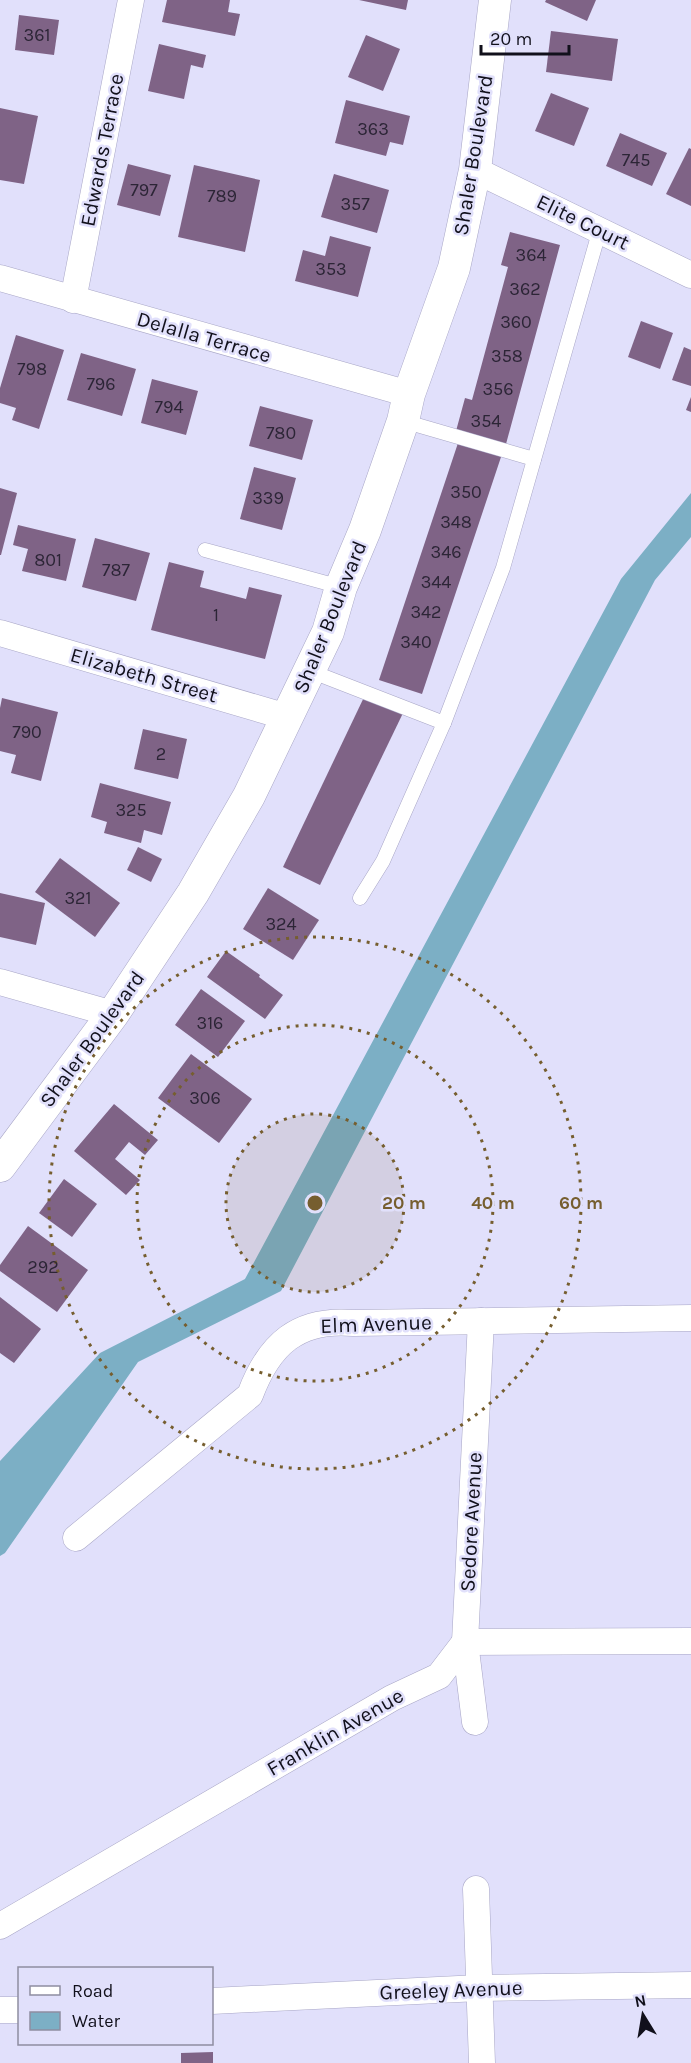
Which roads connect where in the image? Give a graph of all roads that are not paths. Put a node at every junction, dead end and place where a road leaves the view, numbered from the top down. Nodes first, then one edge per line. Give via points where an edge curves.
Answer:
1 (131, 0) edge
2 (495, 0) edge
3 (475, 170) junction
4 (600, 229) junction
5 (691, 275) edge
6 (0, 278) edge
7 (73, 300) junction
8 (406, 408) junction
9 (534, 459) junction
10 (205, 550) dead end
11 (341, 587) junction
12 (0, 633) edge
13 (310, 671) junction
14 (287, 717) junction
15 (444, 723) junction
16 (360, 898) dead end
17 (0, 982) edge
18 (113, 1014) junction
19 (0, 1166) edge
20 (691, 1318) edge
21 (481, 1321) junction
22 (76, 1538) dead end
23 (691, 1641) edge
24 (465, 1642) junction
25 (475, 1722) dead end
26 (476, 1889) dead end
27 (0, 1926) edge
28 (691, 1985) edge
29 (479, 1988) junction
30 (213, 2001) edge
31 (0, 2010) edge
32 (18, 2010) edge
33 (482, 2063) edge

1 - 7 street, Edwards Terrace
2 - 3 street, Shaler Boulevard
3 - 4 street, Elite Court
3 - 8 street, Shaler Boulevard via 454,268
4 - 5 street, Elite Court
4 - 9 lane
6 - 7 street, Delalla Terrace
7 - 8 street, Delalla Terrace
8 - 9 lane
8 - 11 street, Shaler Boulevard via 365,530
9 - 15 lane via 503,568
10 - 11 lane
11 - 13 street, Shaler Boulevard via 328,632
12 - 14 street, Elizabeth Street
13 - 14 street, Shaler Boulevard
13 - 15 lane
14 - 18 street, Shaler Boulevard via 249,796 193,893
15 - 16 lane via 383,861
17 - 18 street
18 - 19 street, Shaler Boulevard
20 - 21 street, Elm Avenue
21 - 22 street, Elm Avenue via 335,1321 308,1327 285,1340 269,1356 250,1395
21 - 24 street, Sedore Avenue
23 - 24 street
24 - 25 street, Sedore Avenue
24 - 27 street, Franklin Avenue via 439,1677 392,1698
26 - 29 street
28 - 29 street, Greeley Avenue
29 - 30 street, Greeley Avenue
29 - 33 street
31 - 32 street

